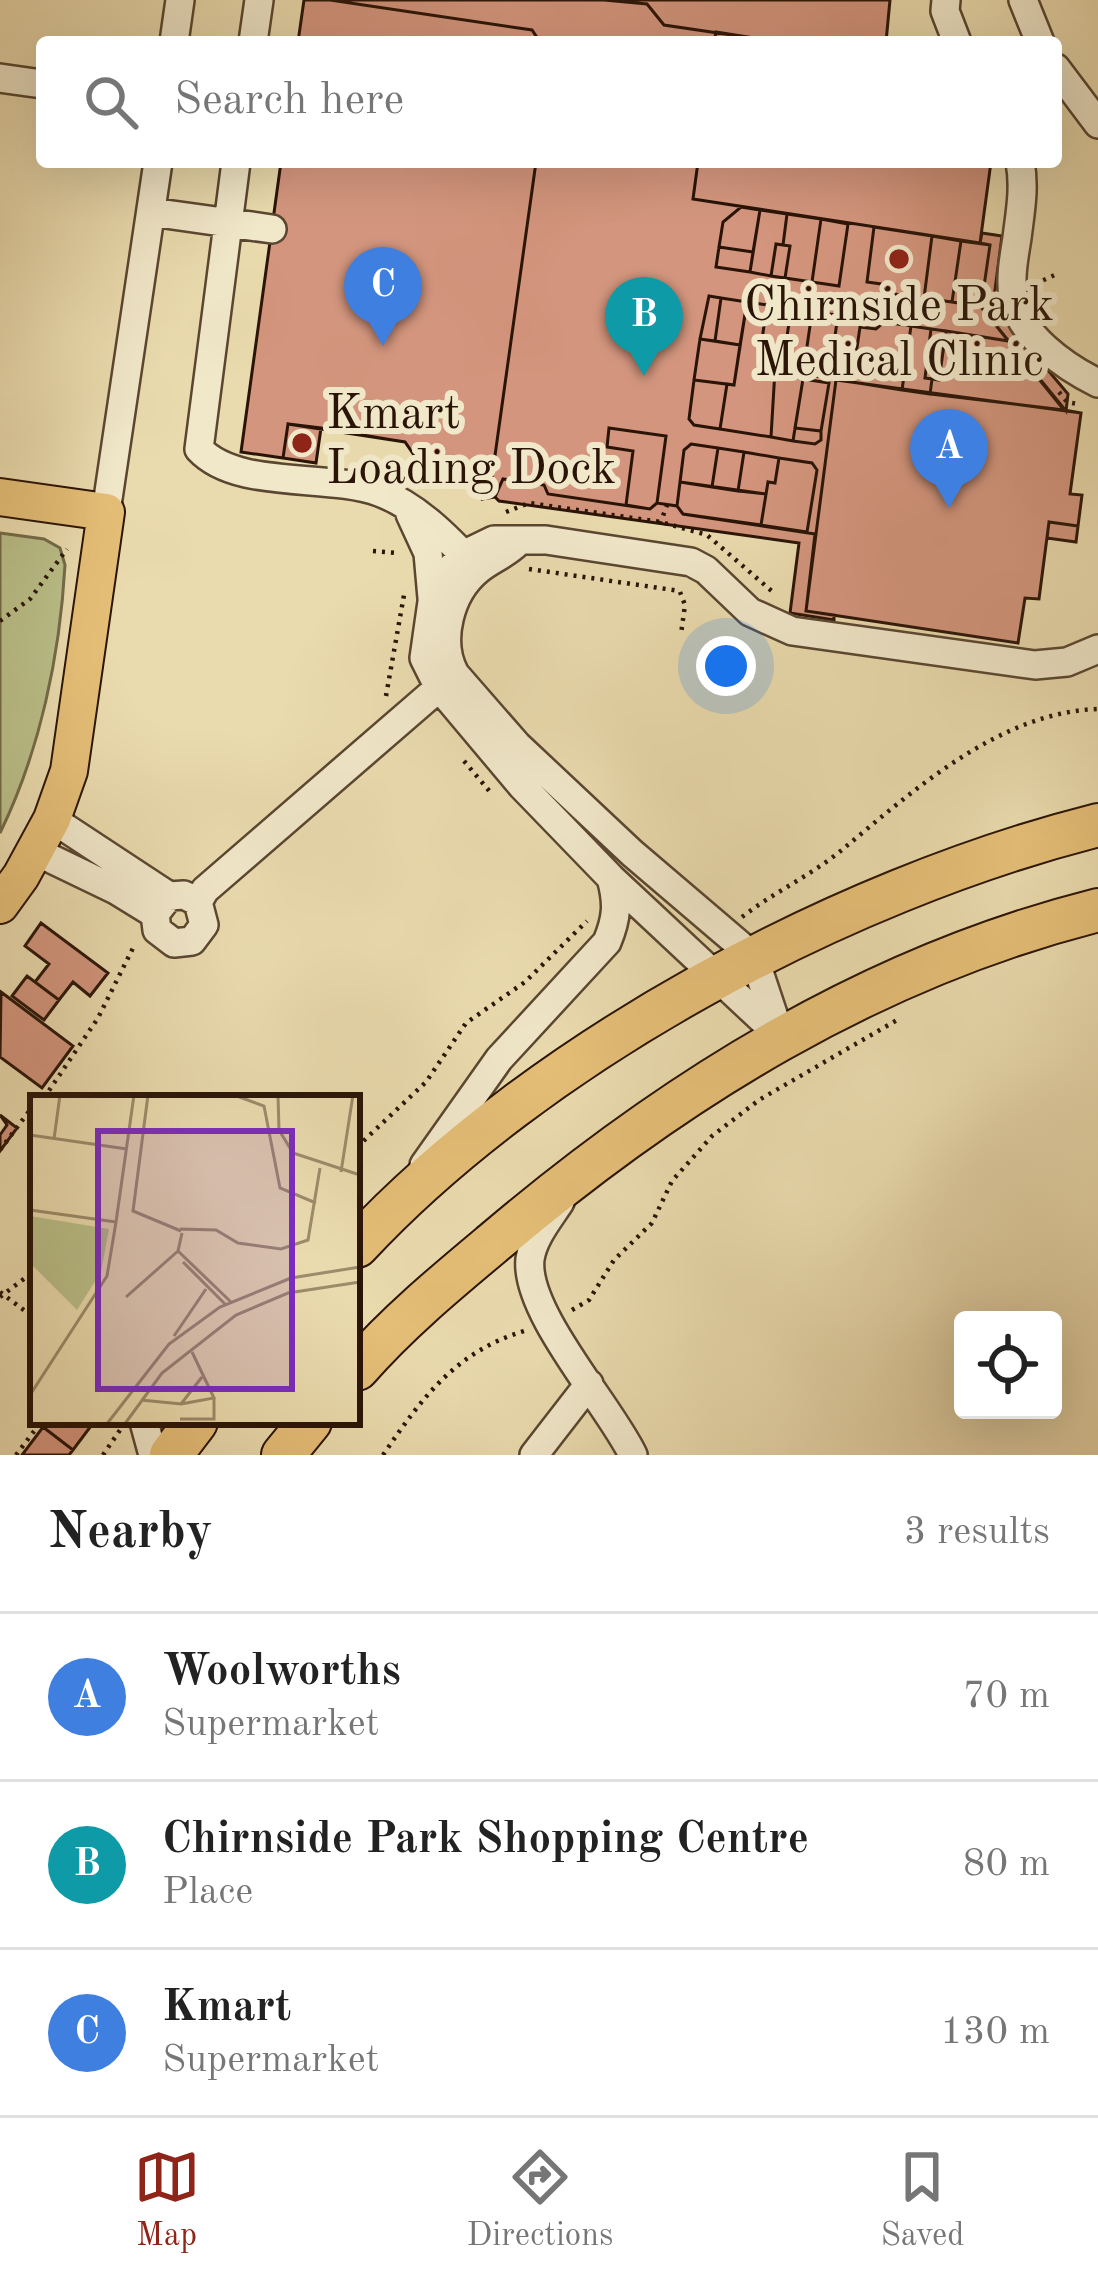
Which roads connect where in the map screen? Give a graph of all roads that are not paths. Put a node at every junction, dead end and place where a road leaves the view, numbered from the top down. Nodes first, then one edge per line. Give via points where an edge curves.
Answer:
1 (180, 0) edge
2 (259, 0) edge
3 (946, 0) edge
4 (1023, 0) edge
5 (175, 36) edge
6 (254, 36) edge
7 (955, 36) edge
8 (1038, 36) edge
9 (1062, 76) edge
10 (0, 78) edge
11 (36, 83) edge
12 (1098, 124) edge
13 (157, 168) edge
14 (235, 168) edge
15 (1021, 168) edge
16 (151, 212) junction
17 (228, 223) junction
18 (272, 230) dead end
19 (1098, 383) edge
20 (0, 497) edge
21 (405, 506) junction
22 (106, 512) junction
23 (471, 562) junction
24 (432, 602) junction
25 (1098, 649) edge
26 (446, 680) junction
27 (1098, 825) edge
28 (43, 835) junction
29 (610, 878) junction
30 (197, 902) junction
31 (0, 905) edge
32 (162, 905) junction
33 (1098, 910) edge
34 (739, 944) junction
35 (716, 978) junction
36 (781, 1036) junction
37 (578, 1172) junction
38 (401, 1199) junction
39 (360, 1243) edge
40 (360, 1366) edge
41 (589, 1384) junction
42 (145, 1425) edge
43 (194, 1425) edge
44 (308, 1425) edge
45 (153, 1455) edge
46 (171, 1455) edge
47 (284, 1455) edge
48 (534, 1455) edge
49 (634, 1455) edge

1 - 5 street
2 - 6 street
3 - 7 street
4 - 8 street
9 - 12 street
10 - 11 street
13 - 16 street
14 - 17 street
15 - 19 street via 1014,304 1042,344
16 - 17 street
16 - 22 street
17 - 18 street
17 - 21 street via 199,449 222,467 370,490
20 - 22 main road
21 - 23 street
21 - 24 street via 428,553
22 - 28 main road via 75,739
23 - 24 street via 442,578
23 - 25 street via 546,540 691,562 750,612 792,631 1035,665
23 - 26 street via 447,628
24 - 26 street via 424,658
26 - 29 street via 522,786
26 - 30 street
26 - 34 street
27 - 34 highway
28 - 31 main road
28 - 32 street via 116,890
29 - 35 street
29 - 38 street via 617,900 607,942 499,1059
30 - 32 street via 184,895
30 - 32 street via 204,925 186,943 161,936
33 - 36 highway via 945,960
34 - 35 highway
34 - 36 street
35 - 36 street
35 - 38 highway via 511,1110
36 - 37 highway
37 - 40 highway
37 - 41 street via 530,1257 551,1322
38 - 39 highway
41 - 48 street
41 - 49 street
42 - 45 street
43 - 46 highway
44 - 47 highway

